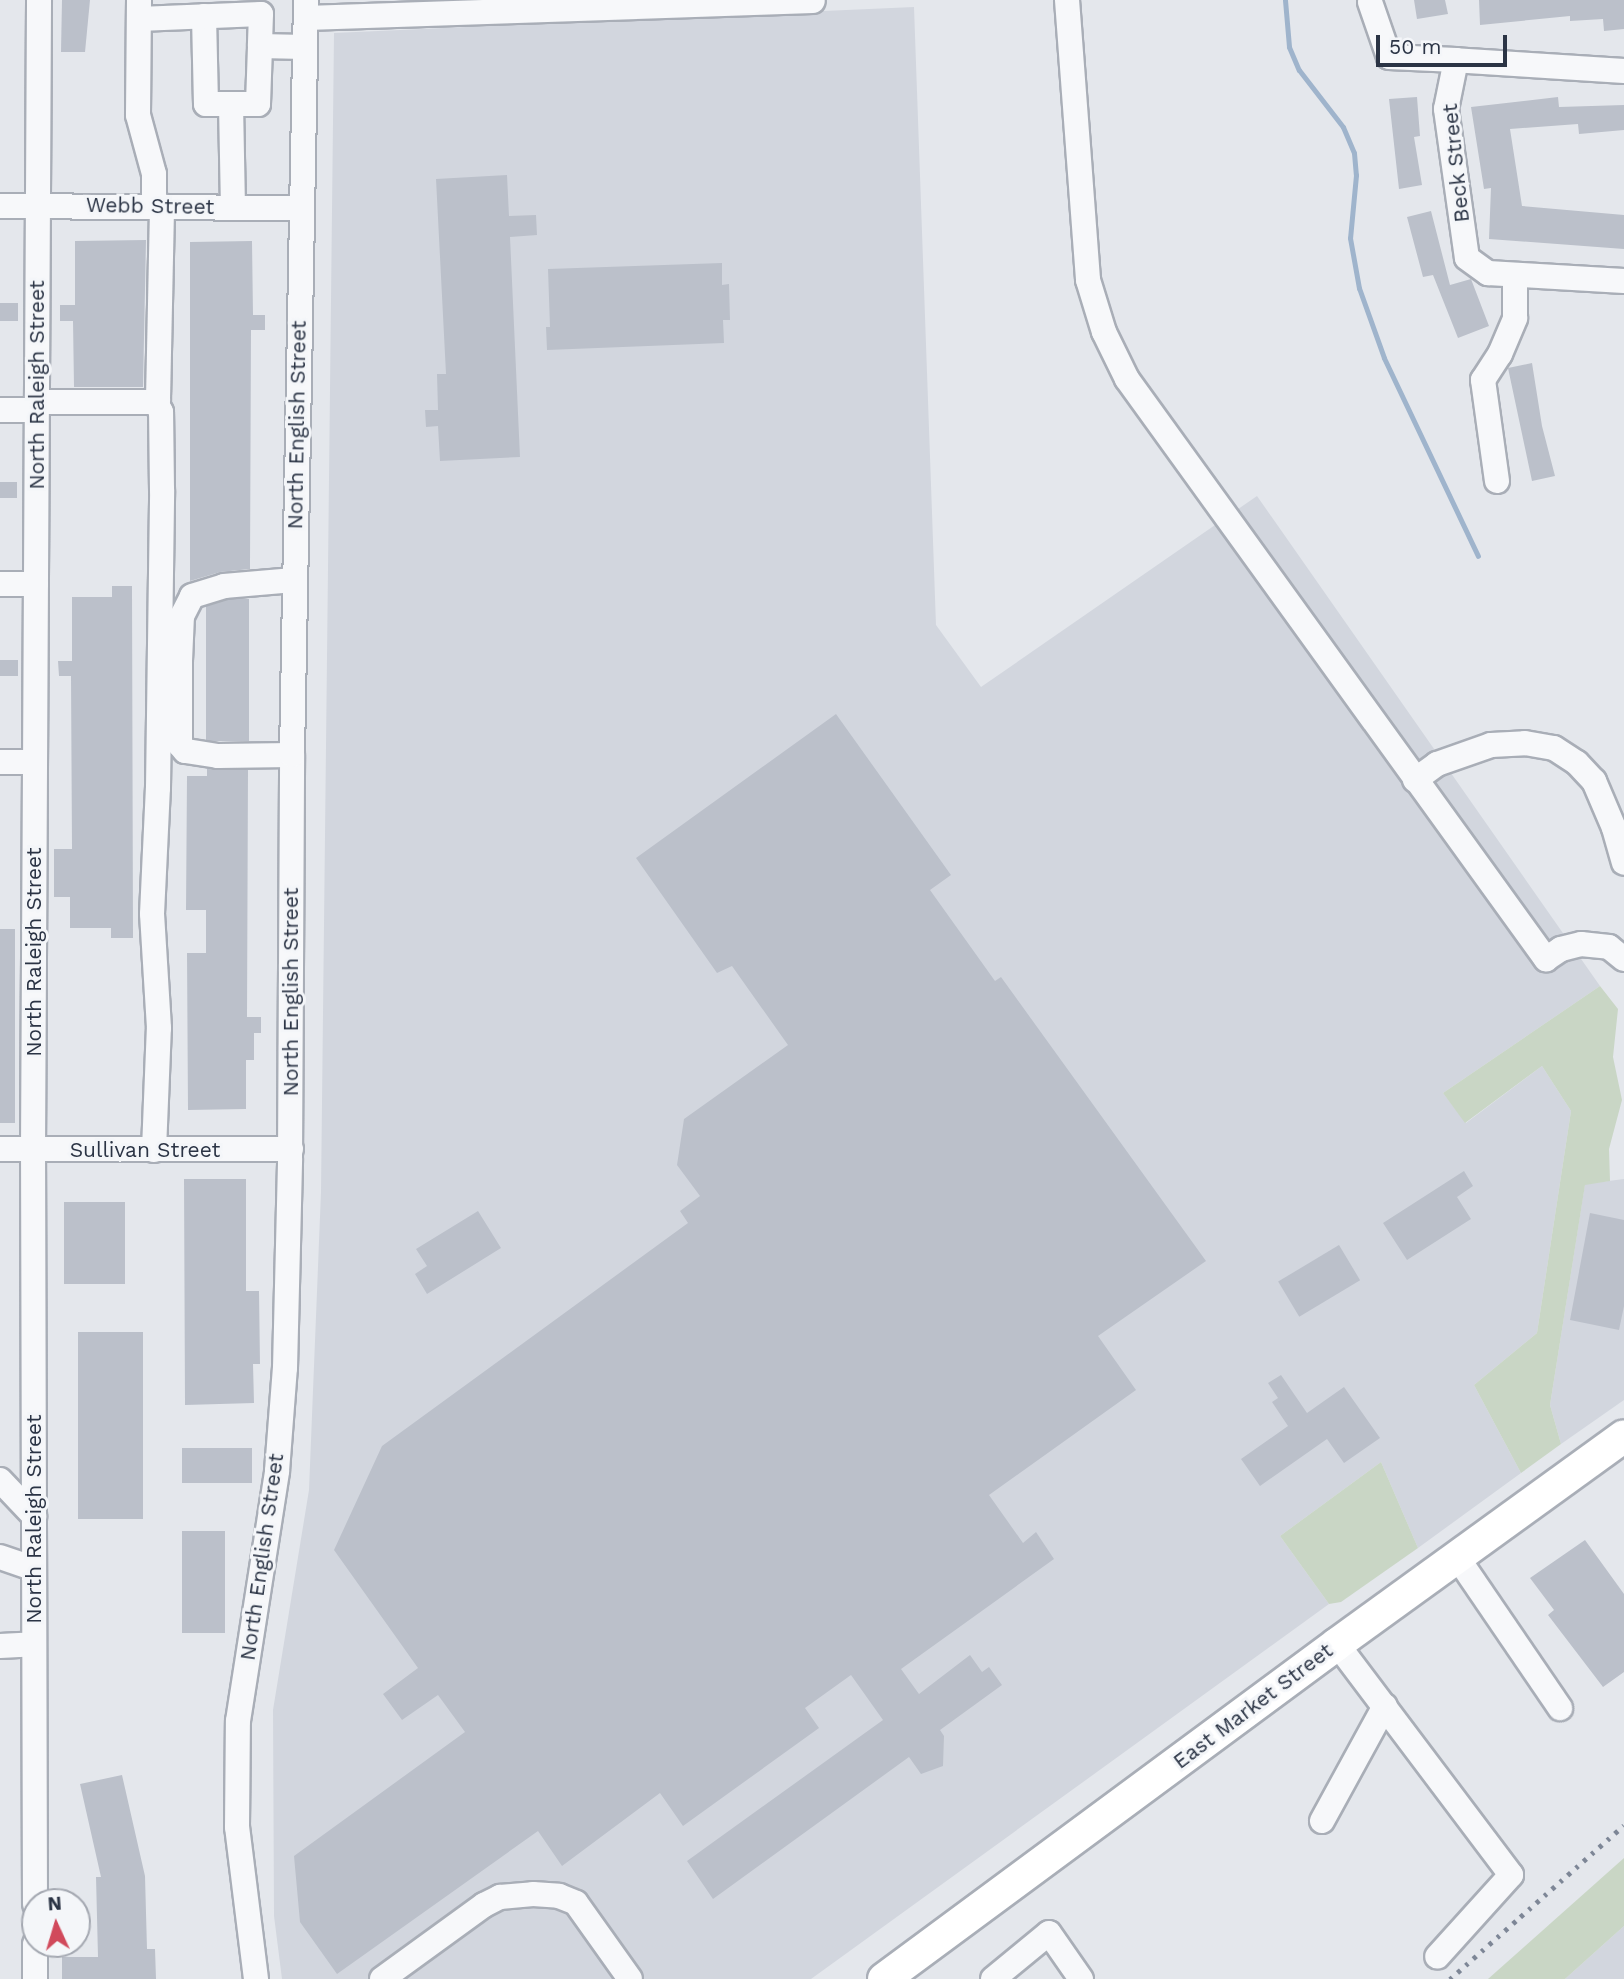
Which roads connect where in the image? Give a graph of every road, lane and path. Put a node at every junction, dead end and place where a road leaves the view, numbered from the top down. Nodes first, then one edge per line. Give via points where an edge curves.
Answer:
1 (39, 0) edge
2 (772, 1) edge
3 (813, 1) edge
4 (701, 2) edge
5 (1370, 2) edge
6 (554, 4) edge
7 (438, 6) edge
8 (1068, 6) edge
9 (261, 7) edge
10 (306, 9) edge
11 (139, 10) edge
12 (204, 16) junction
13 (260, 47) junction
14 (305, 47) junction
15 (1456, 60) junction
16 (1624, 71) edge
17 (231, 104) junction
18 (0, 205) edge
19 (37, 206) junction
20 (158, 206) junction
21 (233, 207) junction
22 (300, 208) junction
23 (1515, 275) junction
24 (1624, 281) edge
25 (156, 402) junction
26 (36, 406) junction
27 (0, 410) edge
28 (1497, 481) dead end
29 (294, 580) junction
30 (0, 584) edge
31 (36, 584) junction
32 (292, 755) junction
33 (0, 762) edge
34 (35, 762) junction
35 (1415, 780) junction
36 (1624, 863) edge
37 (1624, 959) edge
38 (0, 1149) edge
39 (290, 1149) junction
40 (33, 1150) junction
41 (154, 1150) junction
42 (1624, 1436) edge
43 (0, 1480) edge
44 (34, 1516) junction
45 (0, 1557) edge
46 (1457, 1557) junction
47 (34, 1569) junction
48 (34, 1644) junction
49 (1337, 1644) junction
50 (0, 1646) edge
51 (1385, 1706) junction
52 (1560, 1709) dead end
53 (1322, 1821) dead end
54 (35, 1888) edge
55 (1437, 1957) dead end
56 (35, 1958) edge
57 (892, 1977) edge
58 (24, 1979) edge
59 (35, 1979) edge
60 (256, 1979) edge
61 (382, 1979) edge
62 (630, 1979) edge
63 (993, 1979) edge
64 (1081, 1979) edge

1 - 19 street, North Raleigh Street
2 - 3 street
2 - 4 street
4 - 6 street
5 - 15 street via 1389,57
6 - 7 street
7 - 10 street
8 - 35 street via 1088,280 1115,357
9 - 12 street
9 - 13 street
10 - 14 street, North English Street
11 - 12 street
11 - 20 street via 138,115
12 - 17 street via 206,104
13 - 14 street
13 - 17 street via 258,104
14 - 22 street, North English Street
15 - 16 street
15 - 23 street, Beck Street via 1446,109 1467,258 1488,273
17 - 21 street
18 - 19 street, Webb Street
19 - 20 street, Webb Street
19 - 26 street, North Raleigh Street
20 - 21 street, Webb Street
20 - 25 street
21 - 22 street, Webb Street
22 - 29 street, North English Street
23 - 24 street, Beck Street
23 - 28 street via 1515,318 1483,380
25 - 26 street
25 - 41 street via 161,412 162,490 159,788 152,914 159,1028
26 - 27 street
26 - 31 street, North Raleigh Street
29 - 32 street, North English Street
29 - 32 street via 224,586 192,596 182,616 180,661 180,745 185,751 218,756
30 - 31 street
31 - 34 street, North Raleigh Street
32 - 39 street, North English Street
33 - 34 street
34 - 40 street, North Raleigh Street
35 - 36 street via 1437,765 1490,745 1525,743 1554,748 1594,781
35 - 37 street via 1546,959 1581,944 1609,947
38 - 40 street, Sullivan Street
39 - 41 street, Sullivan Street
39 - 60 street, North English Street via 285,1368 277,1471 238,1721 237,1827
40 - 41 street, Sullivan Street
40 - 44 street, North Raleigh Street
42 - 46 main road, East Market Street
43 - 44 street
44 - 47 street, North Raleigh Street
45 - 47 street
46 - 49 main road, East Market Street
46 - 52 street
47 - 48 street, North Raleigh Street
48 - 50 street
48 - 54 street, North Raleigh Street
49 - 51 street
49 - 57 main road, East Market Street
51 - 53 street
51 - 55 street via 1511,1875
56 - 59 street
58 - 59 street
61 - 62 street via 484,1905 500,1897 533,1894 576,1903
63 - 64 street via 1049,1933

